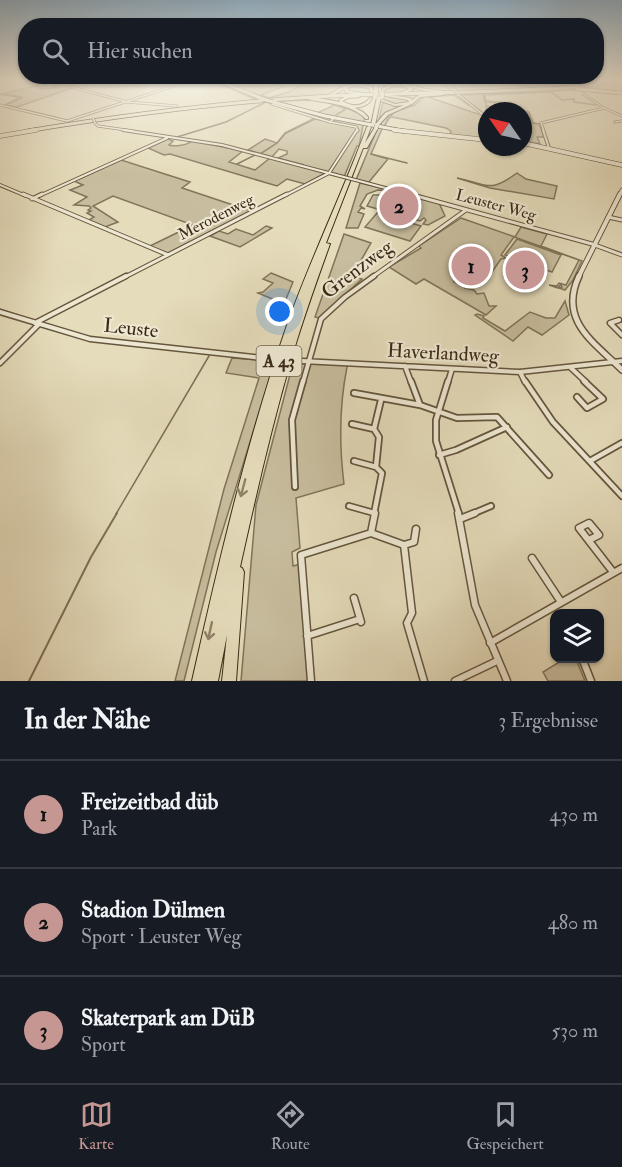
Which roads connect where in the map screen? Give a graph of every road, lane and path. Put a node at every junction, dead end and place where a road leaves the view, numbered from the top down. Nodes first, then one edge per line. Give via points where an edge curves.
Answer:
1 (28, 112) edge
2 (99, 112) edge
3 (164, 112) edge
4 (295, 112) edge
5 (308, 112) edge
6 (360, 112) edge
7 (374, 112) edge
8 (374, 112) edge
9 (388, 112) edge
10 (585, 112) edge
11 (93, 114) junction
12 (334, 118) junction
13 (622, 121) edge
14 (330, 122) junction
15 (615, 122) dead end
16 (371, 125) junction
17 (0, 136) edge
18 (168, 138) junction
19 (478, 139) edge
20 (532, 145) edge
21 (363, 147) junction
22 (549, 148) junction
23 (622, 165) edge
24 (329, 173) junction
25 (0, 185) edge
26 (622, 190) edge
27 (32, 199) junction
28 (466, 210) junction
29 (608, 217) junction
30 (622, 220) edge
31 (594, 245) junction
32 (168, 255) junction
33 (622, 255) edge
34 (0, 312) edge
35 (619, 320) dead end
36 (37, 324) junction
37 (622, 335) edge
38 (262, 358) joint
39 (611, 361) junction
40 (622, 361) edge
41 (305, 362) junction
42 (0, 363) edge
43 (405, 366) junction
44 (571, 367) junction
45 (452, 369) junction
46 (622, 370) edge
47 (520, 372) junction
48 (354, 393) dead end
49 (577, 397) dead end
50 (381, 400) junction
51 (420, 405) junction
52 (438, 412) junction
53 (352, 424) dead end
54 (507, 427) junction
55 (374, 429) junction
56 (622, 442) edge
57 (439, 455) junction
58 (354, 461) dead end
59 (590, 461) junction
60 (376, 467) junction
61 (549, 475) dead end
62 (295, 487) dead end
63 (622, 496) edge
64 (349, 506) dead end
65 (491, 506) dead end
66 (374, 513) junction
67 (460, 519) junction
68 (244, 528) junction
69 (416, 529) dead end
70 (371, 533) junction
71 (589, 540) dead end
72 (404, 545) junction
73 (532, 558) dead end
74 (622, 568) edge
75 (613, 572) junction
76 (354, 598) dead end
77 (561, 602) junction
78 (550, 608) joint
79 (307, 636) junction
80 (490, 643) junction
81 (497, 660) junction
82 (584, 663) edge
83 (200, 681) edge
84 (211, 681) edge
85 (229, 681) edge
86 (311, 681) edge
87 (424, 681) edge
88 (454, 681) edge
89 (507, 681) edge
90 (591, 681) edge

1 - 11 street via 67,121
2 - 11 street
3 - 17 highway
4 - 14 street
5 - 12 main road
6 - 16 highway
7 - 16 highway
8 - 16 highway, A 43
9 - 16 highway
10 - 22 street via 541,123
11 - 18 street, bridge via 98,126
12 - 14 street
12 - 16 main road
13 - 15 street
14 - 24 street, Merodenweg via 358,129
16 - 19 main road
16 - 21 highway, A 43
18 - 24 street via 222,145
18 - 27 street
20 - 22 main road
21 - 68 highway, A 43 via 293,340
21 -> 83 highway, A 43 via 310,272 276,372 238,511
22 - 23 main road
24 - 28 street, Leuster Weg, bridge
24 - 32 street, Merodenweg
25 - 27 street
26 - 29 street
27 - 32 street
28 - 31 street, Leuster Weg
28 - 41 street, Grenzweg via 326,313 318,324
29 - 30 street
29 - 31 street
31 - 33 street, Leuster Weg
31 - 39 street via 573,290 572,312 582,332
32 - 36 street, Merodenweg
34 - 36 street, Leuste
35 - 37 street via 610,323
36 - 38 street, Leuste via 90,339
36 - 42 street, Merodenweg
38 - 41 street, Haverlandweg, bridge
39 - 40 street, Haverlandweg
39 - 44 street, Haverlandweg
39 - 46 street
41 - 43 street, Haverlandweg
41 - 62 street, Grenzweg via 292,420
43 - 45 street, Haverlandweg
43 - 51 street
44 - 47 street, Haverlandweg
44 - 49 street via 603,399 587,408
45 - 47 street, Haverlandweg
45 - 52 street
47 - 59 street via 537,403
48 - 50 street
50 - 51 street
50 - 55 street
51 - 52 street
52 - 54 street via 457,418 497,417
52 - 57 street via 435,430
53 - 55 street
54 - 57 street
54 - 61 street
55 - 60 street via 379,437
56 - 59 street
57 - 67 street
58 - 60 street
59 - 63 street
60 - 66 street via 382,473
64 - 66 street
65 - 67 street
66 - 70 street
67 - 80 street via 475,605
68 - 84 highway, A 43
68 - 85 highway
69 - 72 street via 414,542
70 - 72 street
70 - 79 street via 301,555
71 - 75 street
72 - 87 street via 412,613 407,623
73 - 77 street
74 - 75 street
75 - 77 street
76 - 79 street via 360,621
77 - 78 street
78 - 80 street
79 - 86 street
80 - 81 street
81 - 88 street
81 - 89 street
82 - 90 street

